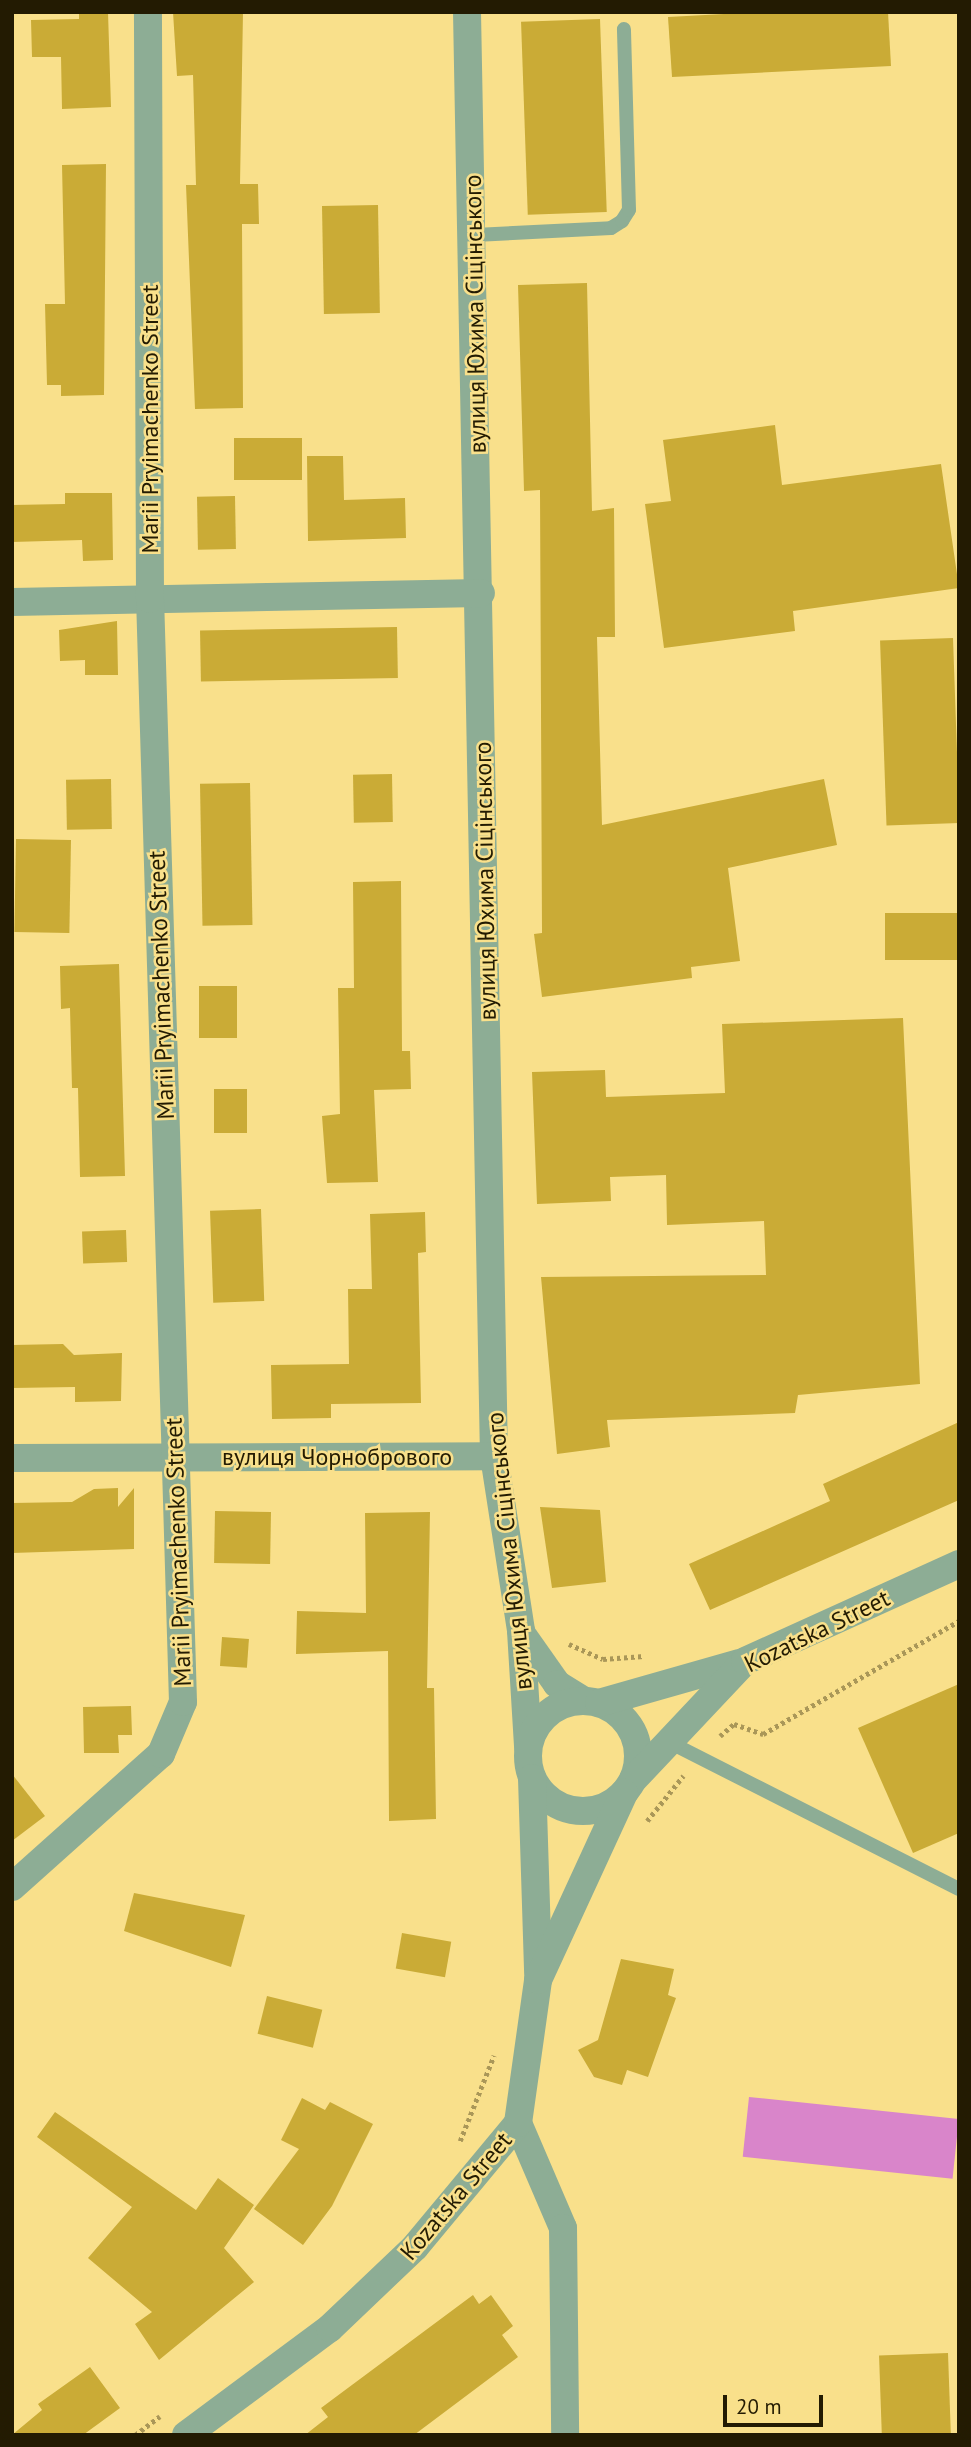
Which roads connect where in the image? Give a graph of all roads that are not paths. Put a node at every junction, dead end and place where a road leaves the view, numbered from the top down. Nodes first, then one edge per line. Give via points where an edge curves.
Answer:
1 (148, 12) edge
2 (467, 12) edge
3 (624, 29) dead end
4 (475, 235) junction
5 (481, 593) junction
6 (150, 599) junction
7 (12, 602) edge
8 (494, 1456) junction
9 (175, 1457) junction
10 (12, 1458) edge
11 (959, 1564) edge
12 (521, 1632) junction
13 (745, 1661) junction
14 (592, 1702) junction
15 (669, 1742) junction
16 (528, 1747) junction
17 (532, 1778) junction
18 (629, 1786) junction
19 (12, 1887) edge
20 (959, 1889) edge
21 (538, 1980) junction
22 (518, 2123) junction
23 (186, 2435) edge
24 (565, 2435) edge

1 - 6 street, Marii Pryimachenko Street
2 - 4 street, вулиця Юхима Сіцінського
3 - 4 lane via 629,210 622,221 611,228
4 - 5 street, вулиця Юхима Сіцінського
5 - 6 street
5 - 8 street, вулиця Юхима Сіцінського
6 - 7 street
6 - 9 street, Marii Pryimachenko Street
8 - 9 street, вулиця Чорнобрового
8 - 12 street, вулиця Юхима Сіцінського
9 - 10 street, вулиця Чорнобрового
9 - 19 street, Marii Pryimachenko Street via 183,1702 162,1754
11 - 13 street, Kozatska Street
12 - 14 street via 557,1684
12 - 16 street, вулиця Юхима Сіцінського
13 - 14 street
13 - 15 street, Kozatska Street
14 - 16 street via 548,1714
14 - 18 street via 634,1734
15 - 18 street, Kozatska Street
15 - 20 lane
16 - 17 street
17 - 18 street via 566,1809 598,1809
17 - 21 street
18 - 21 street, Kozatska Street
21 - 22 street, Kozatska Street
22 - 23 street, Kozatska Street via 415,2247 330,2328
22 - 24 street via 563,2228

